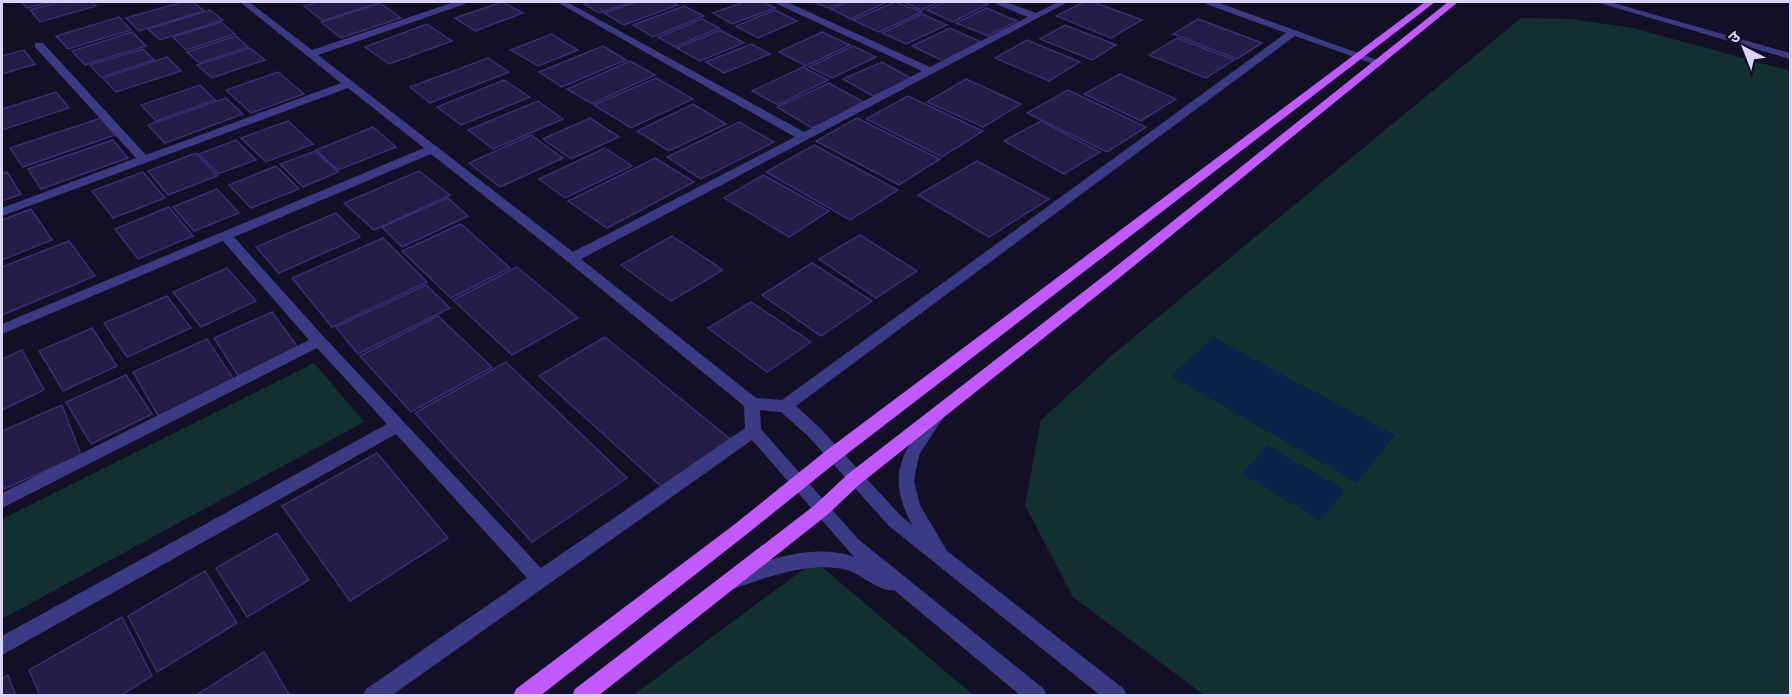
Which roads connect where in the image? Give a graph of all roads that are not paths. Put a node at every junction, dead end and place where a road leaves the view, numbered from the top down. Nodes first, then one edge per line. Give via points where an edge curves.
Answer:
1 (244, 2) edge
2 (462, 2) edge
3 (561, 2) edge
4 (780, 2) edge
5 (999, 2) edge
6 (1064, 2) edge
7 (1209, 2) edge
8 (1430, 2) edge
9 (1453, 2) edge
10 (1601, 2) edge
11 (1035, 16) junction
12 (1294, 32) junction
13 (39, 45) dead end
14 (311, 54) junction
15 (1360, 55) junction
16 (1791, 56) edge
17 (1378, 62) junction
18 (930, 71) junction
19 (349, 84) junction
20 (804, 137) junction
21 (432, 149) junction
22 (143, 159) junction
23 (2, 212) edge
24 (225, 235) junction
25 (572, 258) junction
26 (2, 328) edge
27 (319, 341) junction
28 (752, 404) junction
29 (785, 406) junction
30 (937, 415) junction
31 (397, 426) junction
32 (753, 431) junction
33 (833, 455) junction
34 (854, 479) junction
35 (798, 482) junction
36 (2, 501) edge
37 (821, 510) junction
38 (946, 561) junction
39 (540, 579) junction
40 (722, 585) junction
41 (914, 595) junction
42 (2, 646) edge
43 (373, 696) edge
44 (523, 696) edge
45 (582, 696) edge
46 (1037, 696) edge
47 (1117, 696) edge

1 - 14 street
2 - 14 street
3 - 20 street
4 - 18 street
5 - 11 street
6 - 11 street
7 - 12 street
8 - 15 main road
9 - 17 main road
10 - 16 street
11 - 18 street
12 - 15 street
12 - 29 street
13 - 22 street
14 - 19 street
15 - 17 street
15 - 33 main road
17 - 30 main road
18 - 20 street
19 - 21 street
19 - 22 street
20 - 25 street
21 - 24 street
21 - 25 street
22 - 23 street
24 - 26 street
24 - 27 street
25 - 28 street
27 - 31 street
27 - 36 street
28 - 29 street
28 - 32 street
29 - 33 street
30 - 34 main road
30 - 38 street via 911,456 906,478 908,498
31 - 39 street
31 - 42 street
32 - 35 street
32 - 39 street
33 - 34 street
33 - 35 main road
34 - 37 main road
34 - 38 street via 895,521
35 - 37 street
35 - 44 main road
37 - 40 main road
37 - 41 street via 852,544
38 - 47 street
39 - 43 street
40 - 41 street via 772,567 817,559 845,561
40 - 45 main road
41 - 46 street

